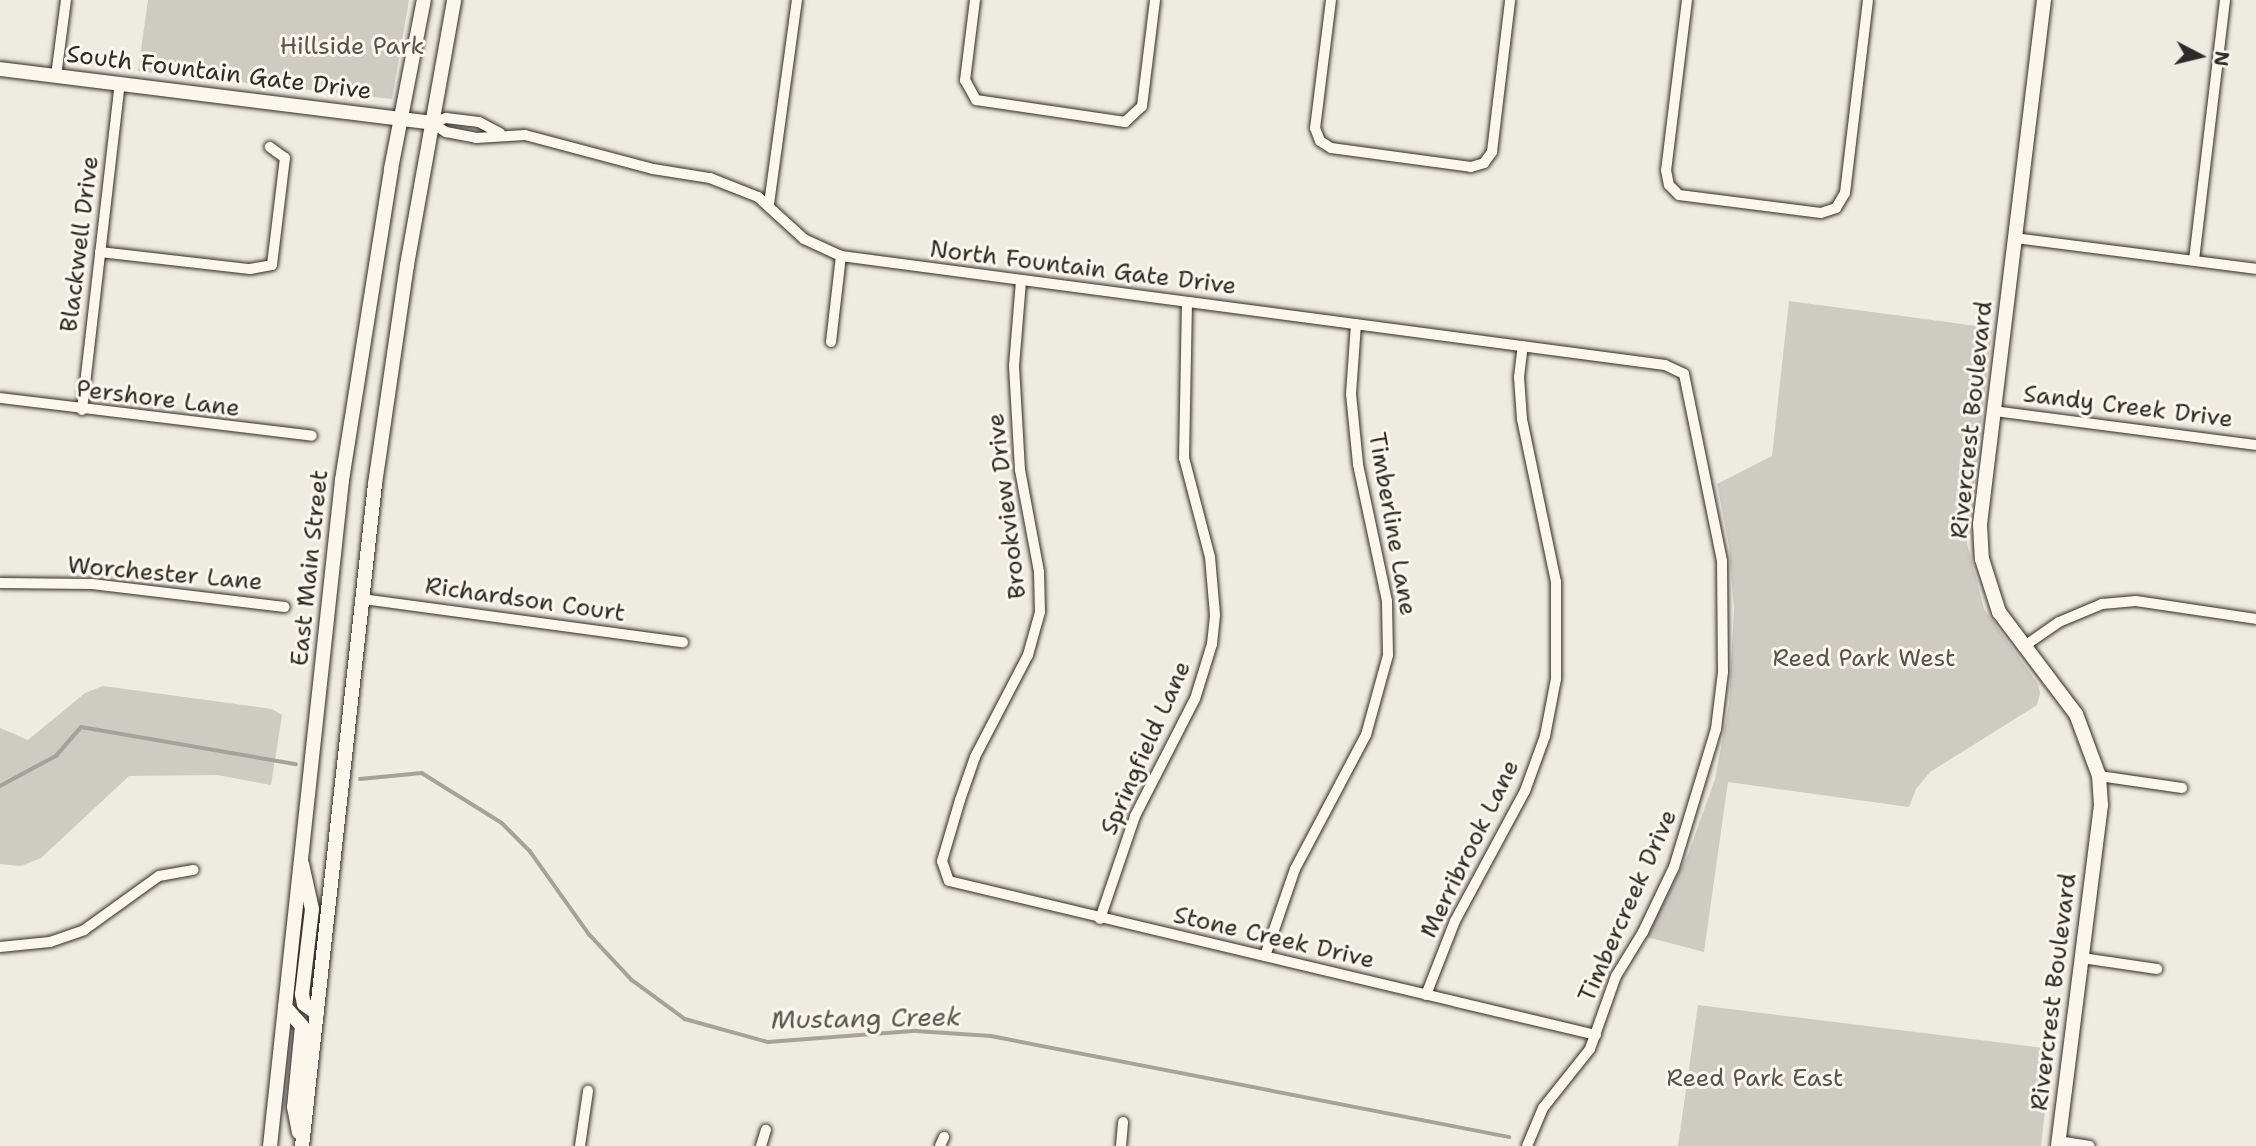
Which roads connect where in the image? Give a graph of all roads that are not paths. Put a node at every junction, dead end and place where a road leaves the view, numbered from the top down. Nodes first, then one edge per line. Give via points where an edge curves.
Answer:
1 (66, 0) edge
2 (424, 0) edge
3 (454, 0) edge
4 (797, 0) edge
5 (975, 0) edge
6 (1155, 0) edge
7 (1331, 0) edge
8 (1510, 0) edge
9 (1687, 0) edge
10 (1868, 0) edge
11 (2044, 0) edge
12 (2225, 0) edge
13 (0, 69) edge
14 (56, 76) junction
15 (120, 83) junction
16 (402, 119) junction
17 (432, 123) junction
18 (501, 133) junction
19 (270, 147) dead end
20 (769, 204) junction
21 (2015, 239) junction
22 (100, 252) junction
23 (841, 256) junction
24 (2194, 260) junction
25 (2256, 269) edge
26 (1021, 281) junction
27 (1186, 302) junction
28 (1356, 324) junction
29 (831, 342) dead end
30 (1523, 346) junction
31 (1684, 374) joint
32 (0, 398) edge
33 (82, 410) junction
34 (1994, 411) junction
35 (312, 436) dead end
36 (2256, 445) edge
37 (0, 583) edge
38 (363, 599) junction
39 (285, 607) dead end
40 (2256, 619) edge
41 (682, 642) dead end
42 (2023, 647) junction
43 (2099, 776) junction
44 (2182, 788) dead end
45 (301, 859) junction
46 (193, 870) dead end
47 (945, 875) joint
48 (1101, 919) junction
49 (0, 947) edge
50 (1265, 956) junction
51 (2082, 958) junction
52 (2157, 969) dead end
53 (1426, 995) junction
54 (285, 1007) junction
55 (317, 1013) junction
56 (1597, 1035) junction
57 (588, 1091) dead end
58 (1123, 1122) dead end
59 (766, 1130) dead end
60 (302, 1144) edge
61 (2058, 1144) edge
62 (270, 1146) edge
63 (580, 1146) edge
64 (761, 1146) edge
65 (1121, 1146) edge
66 (1527, 1146) edge
67 (2090, 1146) edge

1 - 14 street
2 - 16 main road, East Main Street
3 - 17 main road
4 - 20 street
5 - 6 street via 965,80 976,100 1125,122 1136,117 1142,106
7 - 8 street via 1315,128 1320,141 1345,150 1471,167 1484,163 1492,152
9 - 10 street via 1665,170 1669,185 1679,195 1821,213 1836,208 1844,193
11 - 21 main road, Rivercrest Boulevard
12 - 24 street
13 - 14 main road, South Fountain Gate Drive
14 - 15 main road, South Fountain Gate Drive
15 - 16 main road, South Fountain Gate Drive
15 - 22 street, Blackwell Drive
16 - 17 main road, South Fountain Gate Drive
16 - 45 main road, East Main Street via 343,468
17 - 18 street, North Fountain Gate Drive via 446,118 479,122
17 - 18 street, North Fountain Gate Drive via 446,132 476,138
17 - 38 main road via 403,291
18 - 20 street, North Fountain Gate Drive via 710,178
19 - 22 street via 285,158 272,265 250,270
20 - 23 street, North Fountain Gate Drive via 804,239
21 - 24 street
21 - 34 main road, Rivercrest Boulevard
22 - 33 street, Blackwell Drive
23 - 26 street, North Fountain Gate Drive
23 - 29 street
24 - 25 street
26 - 27 street, North Fountain Gate Drive
26 - 47 street, Brookview Drive via 1014,366 1020,470 1039,572 1040,612 1028,655 968,778 943,861
27 - 28 street, North Fountain Gate Drive
27 - 48 street, Springfield Lane via 1184,458 1212,567 1212,644 1195,699 1135,816
28 - 30 street, North Fountain Gate Drive
28 - 50 street, Timberline Lane via 1351,394 1358,464 1387,601 1388,655 1366,735 1296,869
30 - 31 street, North Fountain Gate Drive via 1672,366
30 - 53 street, Merribrook Lane via 1518,377 1522,419 1556,582 1556,679 1545,736 1525,791 1455,921
31 - 56 street, Timbercreek Drive via 1722,561 1723,672 1717,718 1702,785 1674,867 1643,933 1616,976
32 - 33 street, Pershore Lane
33 - 35 street, Pershore Lane
34 - 36 street, Sandy Creek Drive
34 - 42 main road, Rivercrest Boulevard via 1980,524 1982,559 1999,612
37 - 39 street, Worchester Lane via 92,584
38 - 41 street, Richardson Court
38 - 55 main road
40 - 42 street via 2136,601 2102,604 2059,622
42 - 43 main road, Rivercrest Boulevard via 2076,714
43 - 44 street
43 - 51 main road, Rivercrest Boulevard via 2101,805
45 - 54 main road, East Main Street
45 - 55 main road via 312,909 304,1004
46 - 49 street via 159,876 84,930 50,942
47 - 48 street, Stone Creek Drive via 955,886
48 - 50 street, Stone Creek Drive
50 - 53 street, Stone Creek Drive
51 - 52 street
51 - 61 main road, Rivercrest Boulevard
53 - 56 street, Stone Creek Drive
54 - 60 main road via 302,1026 294,1107
54 - 62 main road, East Main Street
55 - 60 main road
56 - 66 street, Timbercreek Drive via 1575,1073 1543,1108
57 - 63 street
58 - 65 street
59 - 64 street
61 - 67 street

